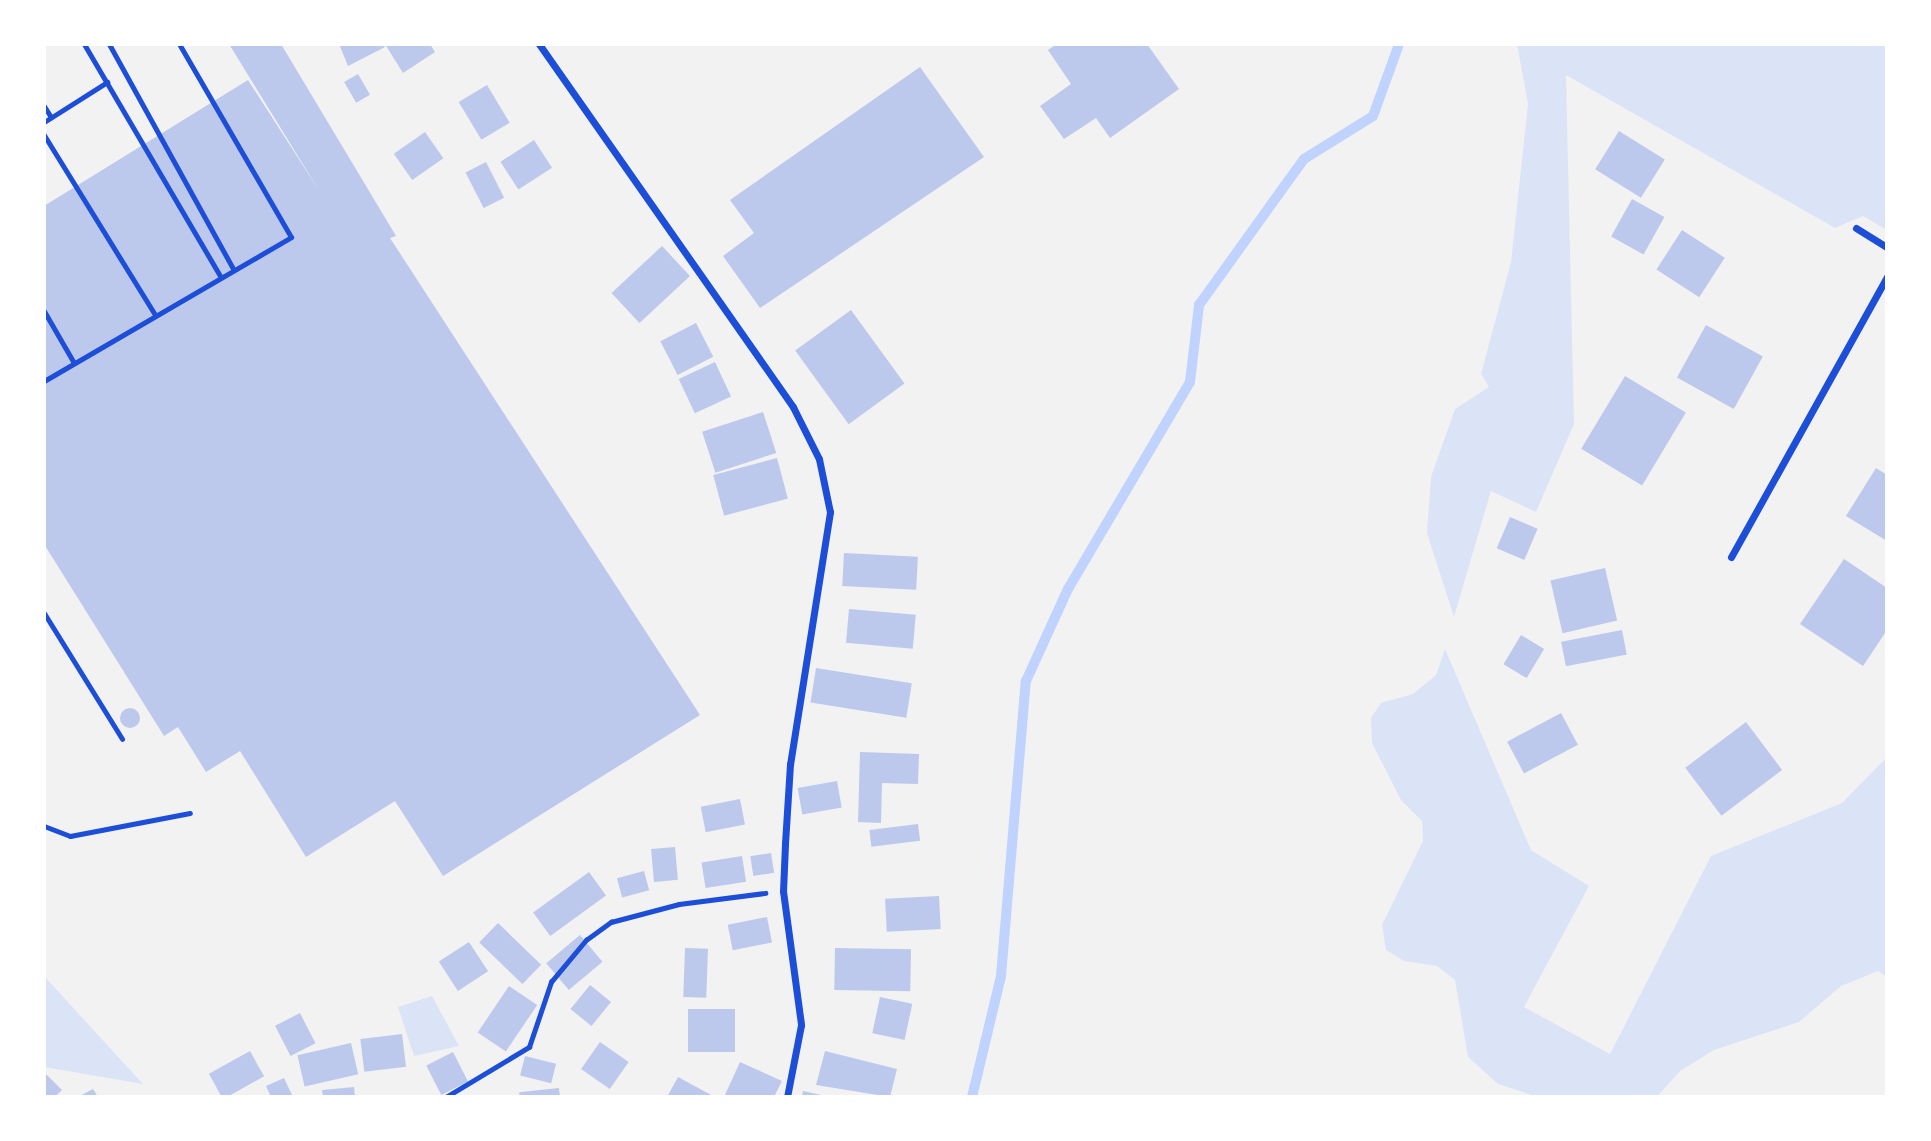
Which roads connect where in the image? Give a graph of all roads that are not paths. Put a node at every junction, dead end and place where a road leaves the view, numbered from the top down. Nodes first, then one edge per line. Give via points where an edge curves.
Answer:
1 (84, 44) edge
2 (108, 44) edge
3 (179, 44) edge
4 (540, 44) edge
5 (107, 82) junction
6 (44, 106) edge
7 (51, 117) junction
8 (44, 122) edge
9 (44, 135) edge
10 (1856, 228) dead end
11 (1887, 247) edge
12 (233, 269) junction
13 (220, 276) junction
14 (1887, 277) edge
15 (44, 312) edge
16 (155, 315) junction
17 (74, 363) junction
18 (44, 381) edge
19 (1731, 557) dead end
20 (44, 613) edge
21 (121, 739) dead end
22 (190, 813) dead end
23 (44, 826) edge
24 (787, 1097) edge

1 - 5 lane
2 - 12 lane
3 - 12 lane via 291,237
4 - 24 street via 793,407 819,459 830,512 790,764 783,891 799,976 801,1025
5 - 7 lane
5 - 13 lane
6 - 7 lane
7 - 8 lane
9 - 16 lane
10 - 11 street
12 - 13 lane
13 - 16 lane
14 - 19 street
15 - 17 lane
16 - 17 lane
17 - 18 lane
20 - 21 lane
22 - 23 lane via 70,836

